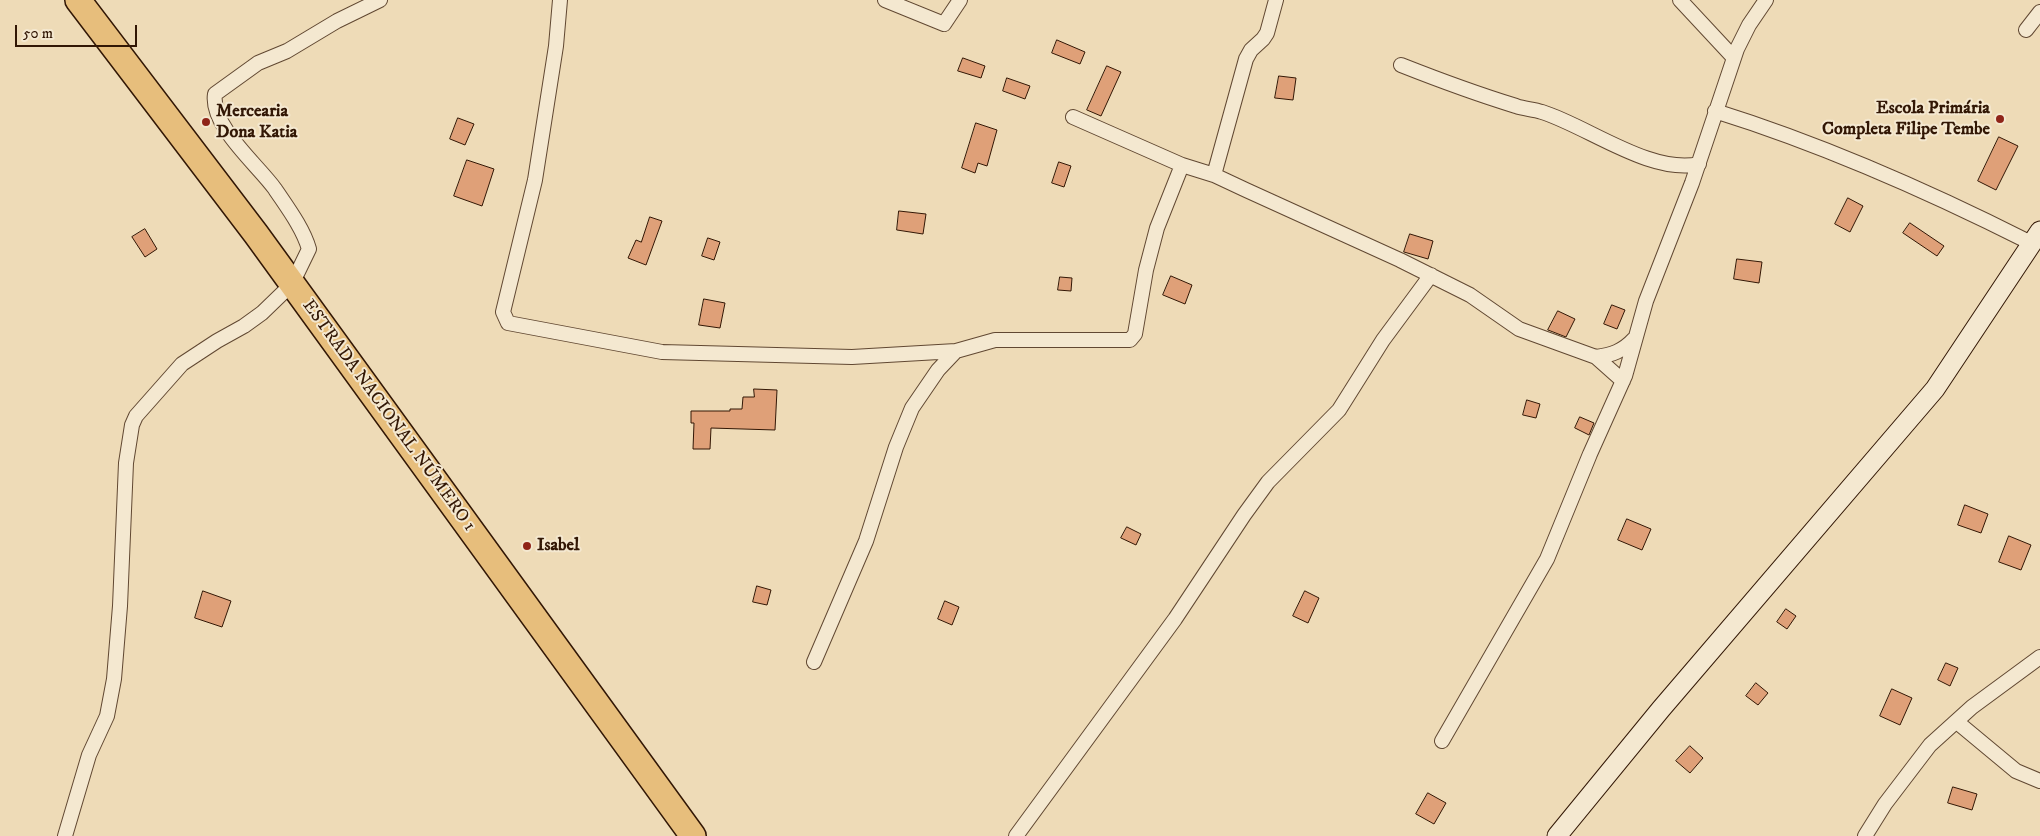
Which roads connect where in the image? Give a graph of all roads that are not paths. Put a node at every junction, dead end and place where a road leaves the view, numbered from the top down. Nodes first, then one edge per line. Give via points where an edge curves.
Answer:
1 (78, 0) edge
2 (380, 0) edge
3 (560, 0) edge
4 (885, 0) edge
5 (960, 0) edge
6 (1276, 0) edge
7 (1680, 0) edge
8 (1766, 0) edge
9 (2040, 12) edge
10 (2026, 30) dead end
11 (1741, 40) junction
12 (1721, 43) junction
13 (1734, 58) junction
14 (1401, 65) dead end
15 (1715, 112) junction
16 (1073, 117) dead end
17 (1699, 164) junction
18 (1182, 165) junction
19 (1214, 176) junction
20 (2036, 237) edge
21 (1431, 275) junction
22 (292, 284) junction
23 (1634, 339) junction
24 (956, 351) junction
25 (1596, 357) junction
26 (1623, 381) junction
27 (2040, 657) edge
28 (814, 662) dead end
29 (1957, 722) junction
30 (1442, 741) dead end
31 (2040, 781) edge
32 (65, 836) edge
33 (693, 836) edge
34 (1016, 836) edge
35 (1557, 836) edge
36 (1865, 836) edge

1 - 22 highway, ESTRADA NACIONAL NÚMERO 1
2 - 22 street via 258,62 216,94 214,104 229,135 274,188 305,238 308,249
3 - 24 street via 535,180 503,312 508,323 662,352 852,357
4 - 5 street via 944,24
6 - 19 street via 1267,33 1246,59
7 - 12 street
8 - 11 street
9 - 10 street
11 - 12 street
11 - 13 street
12 - 13 street
13 - 15 street
14 - 17 street via 1471,92 1541,112 1611,144 1662,162
15 - 17 street
15 - 20 street via 1770,130
16 - 18 street
17 - 23 street
18 - 19 street
18 - 24 street via 1158,228 1146,270 1135,334 1130,340 995,340
19 - 21 street
20 - 35 street via 1935,389
21 - 25 street via 1470,295 1519,329
21 - 34 street via 1383,340 1339,410 1268,482 1175,619
22 - 32 street via 262,313 182,364 136,416 132,425 123,497 114,679 107,716 89,755
22 - 33 highway, ESTRADA NACIONAL NÚMERO 1
23 - 25 street via 1621,351
23 - 26 street
24 - 28 street via 938,370 912,408 866,541
25 - 26 street
26 - 30 street via 1547,559
27 - 29 street via 1972,707
29 - 31 street via 2016,770
29 - 36 street via 1930,745

